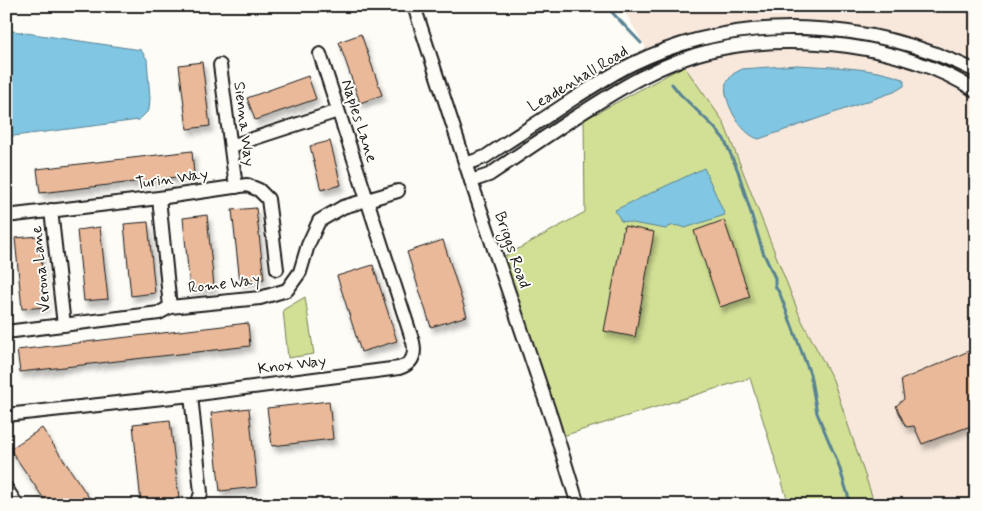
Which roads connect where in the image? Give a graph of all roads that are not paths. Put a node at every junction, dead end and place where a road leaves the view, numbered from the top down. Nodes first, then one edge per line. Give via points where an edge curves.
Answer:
1 (414, 6) edge
2 (320, 54) dead end
3 (220, 65) dead end
4 (976, 71) edge
5 (976, 91) edge
6 (338, 111) junction
7 (230, 146) junction
8 (466, 164) junction
9 (471, 181) junction
10 (236, 186) junction
11 (398, 191) dead end
12 (159, 198) junction
13 (367, 199) junction
14 (51, 210) junction
15 (6, 216) edge
16 (277, 269) dead end
17 (170, 307) junction
18 (64, 325) junction
19 (6, 332) edge
20 (191, 395) junction
21 (6, 414) edge
22 (6, 488) edge
23 (17, 505) edge
24 (197, 505) edge
25 (578, 505) edge

1 - 8 street, Briggs Road
2 - 6 street, Naples Lane
3 - 7 street, Sienna Way
4 - 8 street, Leadenhall Road via 921,48 862,34 803,28 725,34 687,42 633,63 484,157
5 - 9 street, Leadenhall Road via 926,66 867,49 788,41 733,46 684,59 639,78 600,100 489,175
6 - 7 street
6 - 13 street, Naples Lane
7 - 10 street, Sienna Way
8 - 9 street, Briggs Road
9 - 25 street, Briggs Road
10 - 12 street, Turin Way
10 - 16 street, Turin Way via 247,185 268,199
11 - 13 street, Rome Way
12 - 14 street, Turin Way
12 - 17 street
13 - 17 street, Rome Way via 343,207 319,221 300,272 287,290 260,298
13 - 20 street, Knox Way via 413,342 412,360 399,368
14 - 15 street, Turin Way
14 - 18 street, Verona Lane
17 - 18 street, Rome Way via 159,313
18 - 19 street, Rome Way
20 - 21 street, Knox Way
20 - 24 street via 200,493
22 - 23 street

